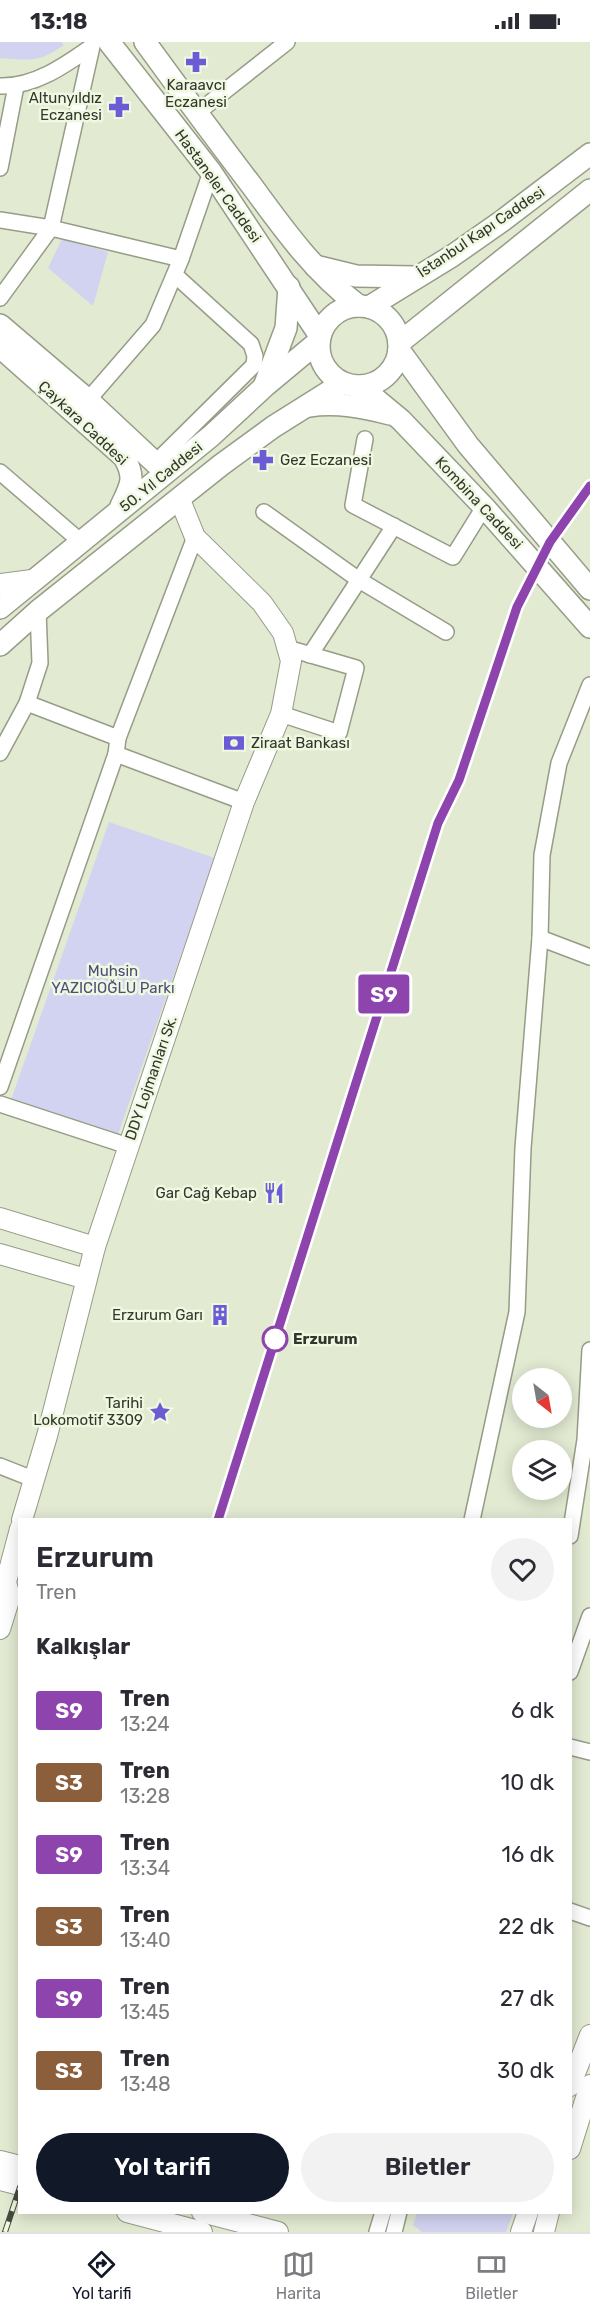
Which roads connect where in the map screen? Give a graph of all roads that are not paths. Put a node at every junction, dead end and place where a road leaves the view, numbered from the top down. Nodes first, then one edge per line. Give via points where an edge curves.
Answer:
1 (145, 42) edge
2 (287, 42) edge
3 (98, 44) edge
4 (0, 86) edge
5 (16, 86) junction
6 (197, 112) junction
7 (590, 154) edge
8 (0, 168) edge
9 (211, 172) junction
10 (590, 190) edge
11 (0, 220) edge
12 (51, 228) junction
13 (181, 259) junction
14 (314, 266) junction
15 (175, 275) junction
16 (415, 277) junction
17 (289, 287) junction
18 (0, 298) edge
19 (364, 306) junction
20 (0, 325) edge
21 (0, 335) edge
22 (320, 339) junction
23 (0, 347) edge
24 (399, 347) junction
25 (351, 385) junction
26 (265, 386) junction
27 (88, 400) junction
28 (305, 406) junction
29 (395, 416) junction
30 (365, 439) dead end
31 (153, 464) junction
32 (0, 472) edge
33 (16, 486) junction
34 (0, 488) edge
35 (180, 500) junction
36 (484, 507) junction
37 (264, 512) dead end
38 (118, 518) junction
39 (394, 526) junction
40 (195, 537) junction
41 (80, 541) junction
42 (32, 580) junction
43 (359, 580) junction
44 (0, 584) edge
45 (590, 589) edge
46 (0, 608) edge
47 (38, 611) junction
48 (0, 625) edge
49 (590, 627) edge
50 (446, 632) dead end
51 (0, 645) edge
52 (287, 648) junction
53 (310, 655) junction
54 (590, 685) edge
55 (27, 703) junction
56 (281, 714) junction
57 (118, 738) junction
58 (0, 753) edge
59 (116, 754) junction
60 (244, 802) junction
61 (540, 938) junction
62 (590, 957) edge
63 (0, 1087) edge
64 (0, 1104) edge
65 (128, 1146) junction
66 (0, 1218) edge
67 (95, 1248) junction
68 (0, 1254) edge
69 (86, 1279) junction
70 (590, 1350) edge
71 (588, 1436) edge
72 (0, 1466) edge
73 (33, 1479) junction
74 (23, 1518) edge
75 (472, 1518) edge
76 (572, 1525) edge
77 (18, 1535) edge
78 (3, 1584) edge
79 (590, 1616) edge
80 (0, 1629) edge
81 (572, 1666) edge
82 (572, 1747) edge
83 (590, 1752) edge
84 (572, 1912) edge
85 (590, 1918) edge
86 (590, 2035) edge
87 (579, 2089) edge
88 (572, 2136) edge
89 (0, 2161) edge
90 (18, 2166) edge
91 (0, 2180) edge
92 (18, 2184) edge
93 (134, 2214) edge
94 (210, 2214) edge
95 (382, 2214) edge
96 (398, 2214) edge
97 (527, 2214) edge
98 (548, 2214) edge
99 (202, 2232) edge
100 (278, 2232) edge
101 (377, 2232) edge
102 (394, 2232) edge
103 (522, 2232) edge
104 (544, 2232) edge

1 - 6 main road, Hastaneler Caddesi
2 - 6 street
3 - 5 street via 54,72
3 - 9 main road, Hastaneler Caddesi
3 - 12 street
4 - 5 street
5 - 8 street
6 - 14 main road, Hastaneler Caddesi
7 - 16 main road, İstanbul Kapı Caddesi via 502,221
9 - 13 street
9 - 17 main road, Hastaneler Caddesi
10 - 24 main road
11 - 12 street
12 - 13 street
12 - 18 street
13 - 15 street
14 - 16 main road via 356,276
14 - 19 main road, Hastaneler Caddesi
15 - 27 street via 153,326
15 - 31 street via 251,344 254,365
16 - 19 main road, İstanbul Kapı Caddesi
17 - 22 main road, Hastaneler Caddesi
17 - 26 main road via 286,328
19 - 22 main road via 337,312 328,320
19 - 24 main road via 379,311 393,324
20 - 27 main road
21 - 31 main road, Çaykara Caddesi
22 - 25 main road via 322,363 334,378
22 - 26 main road, 50. Yıl Caddesi
23 - 38 main road, Çaykara Caddesi via 124,457 132,478
24 - 25 main road via 396,362 378,382
24 - 45 main road, Kombina Caddesi via 468,445
25 - 28 main road, 50. Yıl Caddesi
25 - 29 main road, Kombina Caddesi
26 - 31 main road, 50. Yıl Caddesi via 211,436
27 - 31 main road
28 - 29 main road via 357,406
28 - 35 main road, 50. Yıl Caddesi via 221,465
29 - 36 main road, Kombina Caddesi
30 - 39 street via 353,505
31 - 38 main road, 50. Yıl Caddesi
32 - 33 street
33 - 34 street
33 - 41 street
35 - 40 street, DDY Lojmanları Sk.
35 - 47 main road, 50. Yıl Caddesi
36 - 39 street via 453,557
36 - 49 main road, Kombina Caddesi
37 - 43 street
38 - 41 main road, 50. Yıl Caddesi
38 - 48 main road, Çaykara Caddesi
39 - 43 street
40 - 52 street, DDY Lojmanları Sk. via 262,603 283,633
40 - 57 street
41 - 42 main road, 50. Yıl Caddesi
42 - 44 street
42 - 46 main road, 50. Yıl Caddesi
43 - 50 street
43 - 53 street
47 - 51 main road, 50. Yıl Caddesi
47 - 55 street via 40,663
52 - 53 street
52 - 56 street, DDY Lojmanları Sk. via 291,661
53 - 56 street via 356,668 339,733
54 - 61 street via 557,772 542,855
55 - 57 street
55 - 58 street
56 - 60 street, DDY Lojmanları Sk.
57 - 59 street
59 - 60 street
59 - 63 street
60 - 65 street, DDY Lojmanları Sk.
61 - 62 street
61 - 75 street via 523,1148 517,1312
64 - 65 street
65 - 67 street, DDY Lojmanları Sk.
66 - 67 street
67 - 69 street, DDY Lojmanları Sk.
68 - 69 street
69 - 73 street, DDY Lojmanları Sk.
70 - 71 street
71 - 76 street
72 - 73 street
73 - 74 street, DDY Lojmanları Sk.
77 - 78 street
78 - 80 street via 10,1597
79 - 81 street
82 - 83 street
84 - 85 street
86 - 87 street
87 - 88 street
89 - 90 street
91 - 92 street
93 - 99 street
94 - 100 street
95 - 101 street
96 - 102 street
97 - 103 street
98 - 104 street

